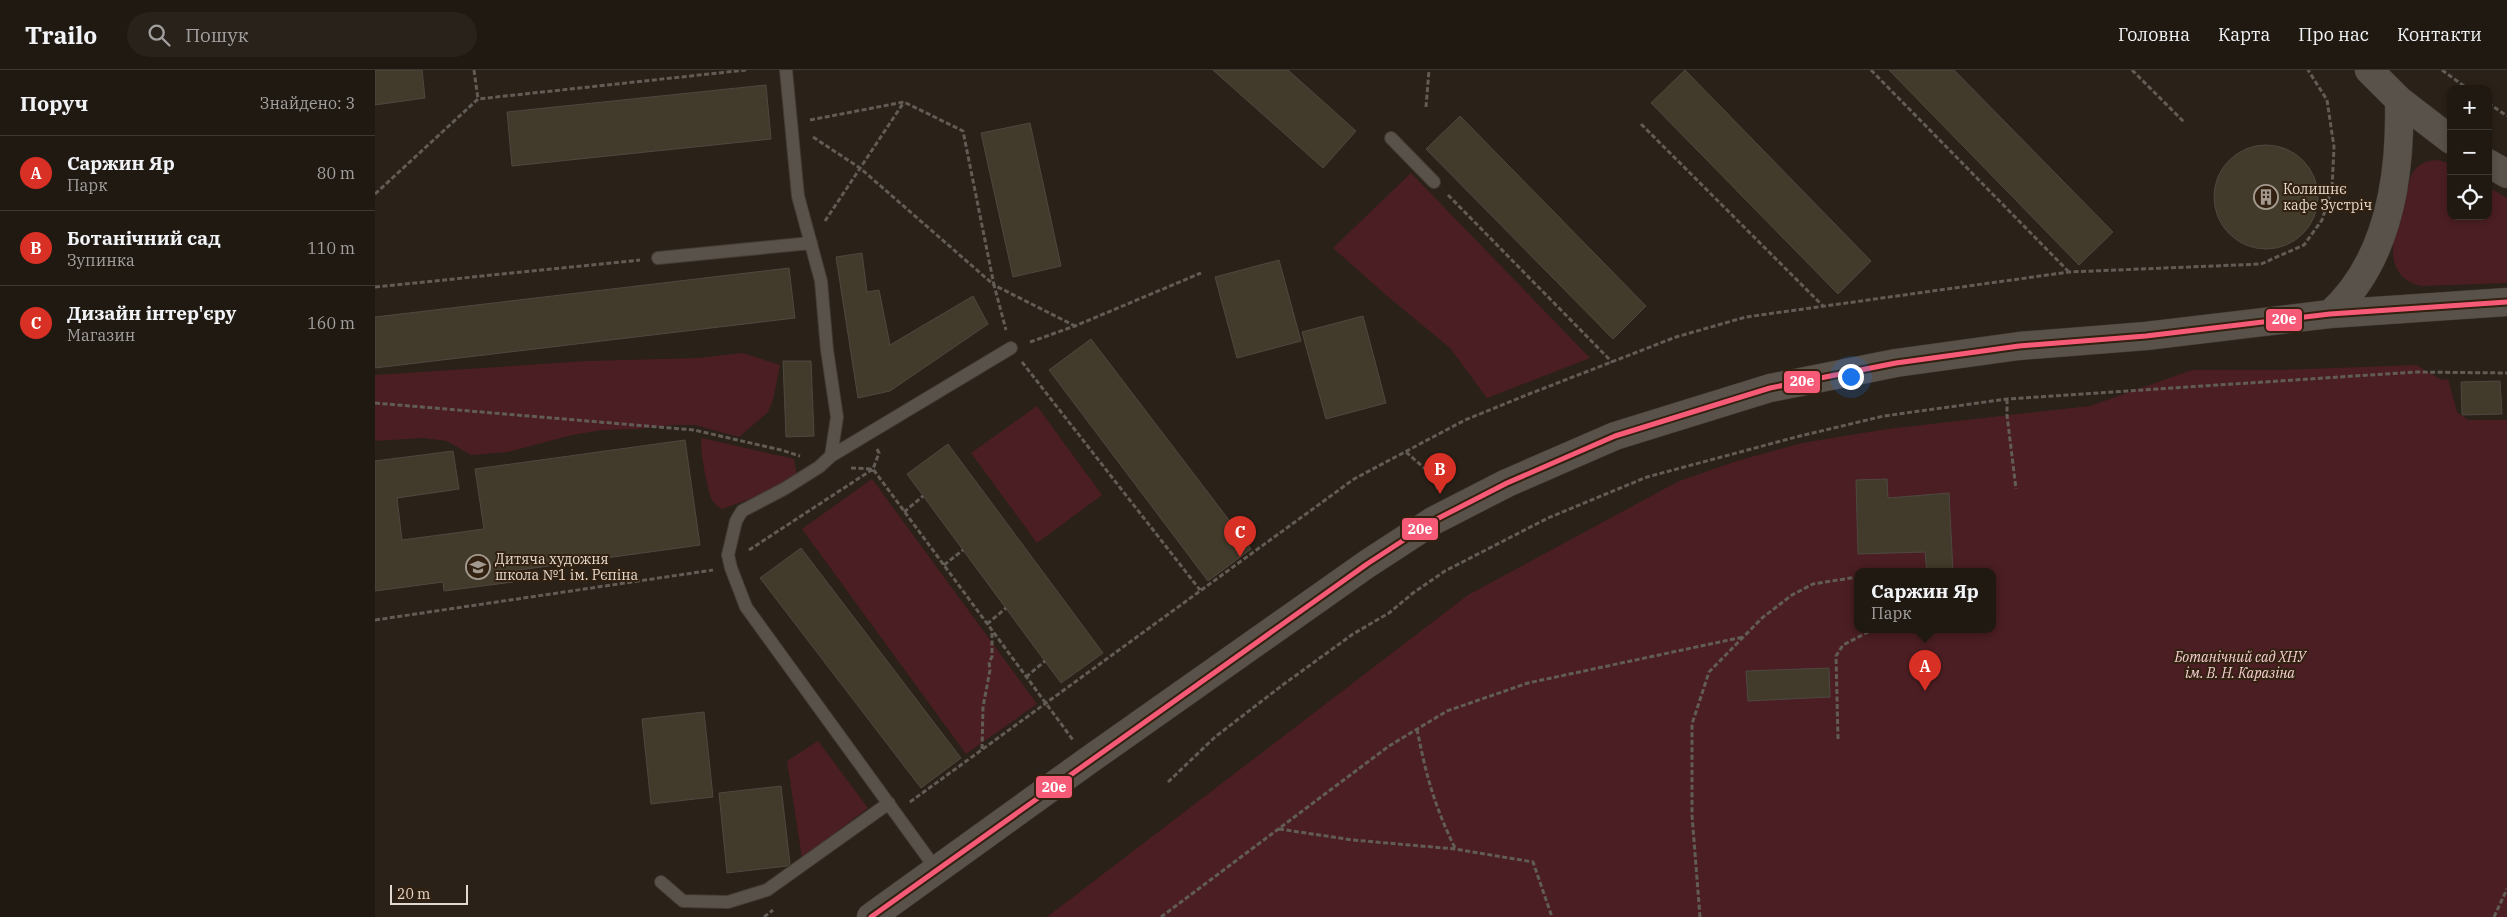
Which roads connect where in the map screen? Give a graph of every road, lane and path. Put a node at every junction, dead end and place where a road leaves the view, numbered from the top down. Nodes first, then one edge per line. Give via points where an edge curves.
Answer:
1 (474, 70) edge
2 (746, 70) edge
3 (786, 70) edge
4 (1429, 70) edge
5 (1871, 70) edge
6 (2132, 70) edge
7 (2369, 70) edge
8 (2441, 70) edge
9 (2462, 85) edge
10 (478, 100) junction
11 (2399, 100) junction
12 (904, 102) junction
13 (2492, 106) edge
14 (1426, 107) dead end
15 (2507, 116) edge
16 (2184, 122) dead end
17 (793, 123) junction
18 (1641, 124) dead end
19 (2447, 137) edge
20 (1391, 138) dead end
21 (2492, 165) edge
22 (860, 168) junction
23 (2507, 174) edge
24 (1434, 182) joint
25 (375, 194) edge
26 (811, 243) junction
27 (658, 258) joint
28 (2069, 272) dead end
29 (1201, 273) dead end
30 (993, 285) junction
31 (375, 287) edge
32 (2507, 302) edge
33 (1823, 306) dead end
34 (2330, 314) junction
35 (1075, 326) junction
36 (1011, 348) junction
37 (1612, 362) dead end
38 (2507, 372) edge
39 (2007, 399) junction
40 (375, 403) edge
41 (867, 434) junction
42 (1407, 452) dead end
43 (831, 456) junction
44 (819, 467) junction
45 (873, 469) junction
46 (2017, 488) dead end
47 (1440, 494) dead end
48 (923, 496) dead end
49 (904, 512) junction
50 (963, 550) dead end
51 (944, 565) junction
52 (731, 568) junction
53 (1854, 577) edge
54 (1200, 590) dead end
55 (1006, 608) dead end
56 (375, 620) edge
57 (987, 624) junction
58 (991, 630) junction
59 (1867, 633) edge
60 (1743, 637) junction
61 (1045, 661) dead end
62 (1026, 677) junction
63 (1417, 729) junction
64 (1838, 739) dead end
65 (982, 750) dead end
66 (1089, 760) junction
67 (1168, 782) dead end
68 (889, 803) junction
69 (1279, 829) junction
70 (1455, 849) junction
71 (936, 869) junction
72 (661, 882) dead end
73 (2507, 889) edge
74 (871, 917) edge
75 (1161, 917) edge
76 (1553, 917) edge
77 (1700, 917) edge
78 (2494, 917) edge

1 - 10 path
2 - 10 path
3 - 17 lane
4 - 14 path
5 - 28 path
6 - 16 path
7 - 11 street
8 - 9 path
10 - 25 path
11 - 19 street
11 - 34 street via 2397,172 2375,251 2349,297
12 - 17 path
12 - 22 path
12 - 30 path via 963,131
13 - 15 path
17 - 22 path
17 - 26 lane via 798,196
18 - 33 path
20 - 24 lane
21 - 23 street
22 - 26 path
22 - 30 path
24 - 37 path
26 - 27 lane
26 - 43 lane via 821,281 837,417
27 - 31 path
29 - 35 path
30 - 35 path
30 - 36 path
32 - 34 street
34 - 66 street via 2146,336 2019,346 1895,363 1770,388 1615,436 1507,483 1433,521
35 - 36 path
36 - 41 lane
36 - 54 path
38 - 39 path via 2405,372
39 - 46 path
39 - 67 path via 1884,416 1725,455 1647,477 1548,518 1445,571 1389,614 1353,634 1215,737
40 - 44 path via 694,430 781,450 812,460
41 - 43 lane
41 - 45 path via 879,453
42 - 47 path via 1431,474
43 - 44 lane
44 - 45 path
44 - 52 lane via 742,511 730,541 728,555
45 - 49 path
45 - 52 path via 743,554
48 - 49 path
49 - 51 path
50 - 51 path
51 - 57 path
52 - 56 path
52 - 68 lane via 746,607
53 - 60 path via 1813,584 1799,591 1762,618
55 - 57 path
57 - 58 path
58 - 62 path
58 - 65 path via 992,657 982,718
59 - 64 path via 1843,645 1836,656
60 - 63 path via 1529,683 1447,711
60 - 77 path via 1709,672 1692,724 1692,815
61 - 62 path
62 - 66 path
63 - 69 path via 1389,746
63 - 70 path via 1427,780 1439,817
66 - 71 street
68 - 71 lane
68 - 72 lane via 767,890 728,902 683,901
69 - 70 path via 1353,840
69 - 75 path
70 - 76 path via 1533,862
71 - 74 street
73 - 78 path

